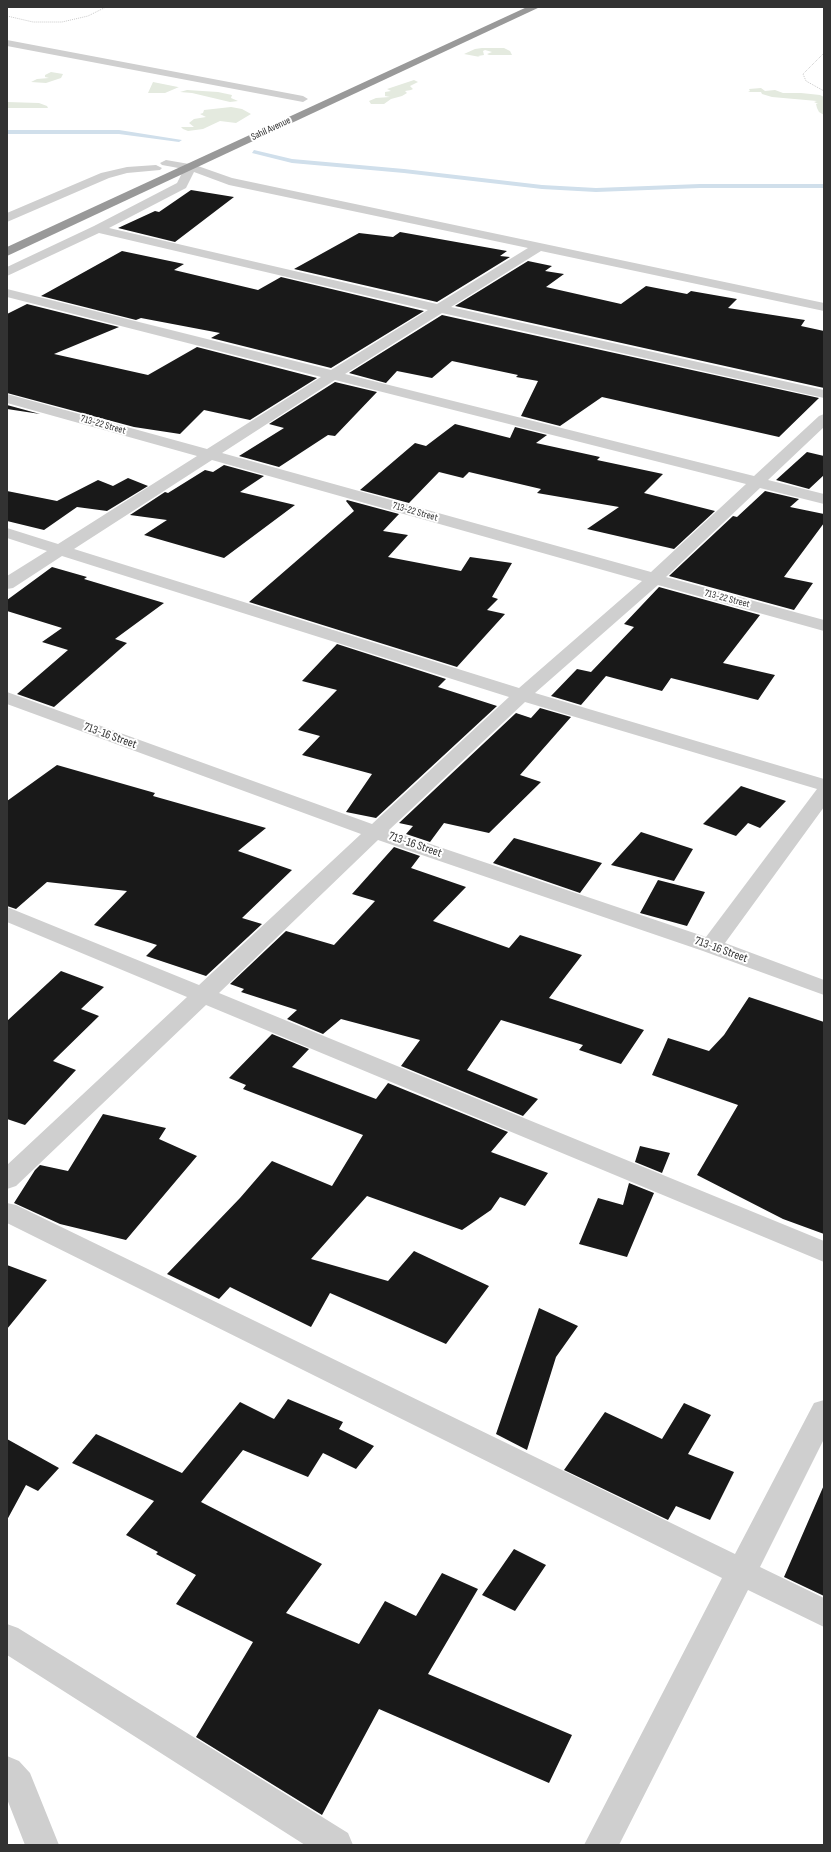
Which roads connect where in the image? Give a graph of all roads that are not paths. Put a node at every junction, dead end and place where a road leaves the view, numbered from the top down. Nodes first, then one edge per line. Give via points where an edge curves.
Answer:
1 (535, 7) edge
2 (7, 43) edge
3 (306, 97) joint
4 (289, 105) dead end
5 (188, 153) dead end
6 (161, 165) junction
7 (191, 167) junction
8 (121, 184) dead end
9 (7, 218) edge
10 (98, 229) junction
11 (538, 247) junction
12 (7, 252) edge
13 (7, 272) edge
14 (7, 293) edge
15 (824, 306) edge
16 (441, 309) junction
17 (332, 376) junction
18 (824, 394) edge
19 (7, 398) edge
20 (824, 419) edge
21 (209, 455) junction
22 (758, 482) junction
23 (824, 499) edge
24 (7, 533) edge
25 (60, 550) junction
26 (654, 579) junction
27 (7, 584) edge
28 (824, 626) edge
29 (522, 695) junction
30 (7, 698) edge
31 (824, 785) edge
32 (824, 793) edge
33 (375, 832) junction
34 (7, 914) edge
35 (711, 946) junction
36 (824, 988) edge
37 (202, 994) junction
38 (7, 1180) edge
39 (7, 1212) edge
40 (824, 1252) edge
41 (824, 1411) edge
42 (741, 1572) junction
43 (824, 1613) edge
44 (7, 1638) edge
45 (7, 1772) edge
46 (42, 1845) edge
47 (336, 1845) edge
48 (601, 1845) edge

1 - 7 highway, Sahil Avenue
2 - 3 street
3 - 4 highway, Sahil Avenue
5 - 6 highway
6 - 7 street
6 - 8 highway
6 - 9 street via 105,175
7 - 10 street via 182,185
7 - 11 street via 229,181
7 - 12 highway, Sahil Avenue
10 - 13 street
10 - 16 street
11 - 15 street
11 - 16 street
14 - 17 street
16 - 17 street
16 - 18 street
17 - 21 street
17 - 22 street
19 - 21 street, 713-22 Street
20 - 22 street
21 - 25 street
21 - 26 street, 713-22 Street
22 - 23 street
22 - 26 street
24 - 25 street
25 - 27 street
25 - 29 street
26 - 28 street, 713-22 Street
26 - 29 street
29 - 31 street
29 - 33 street
30 - 33 street, 713-16 Street
32 - 35 street
33 - 35 street, 713-16 Street
33 - 37 street
34 - 37 street
35 - 36 street, 713-16 Street
37 - 38 street
37 - 40 street
39 - 42 street
41 - 42 street
42 - 43 street
42 - 48 street
44 - 47 street
45 - 46 street via 18,1784

